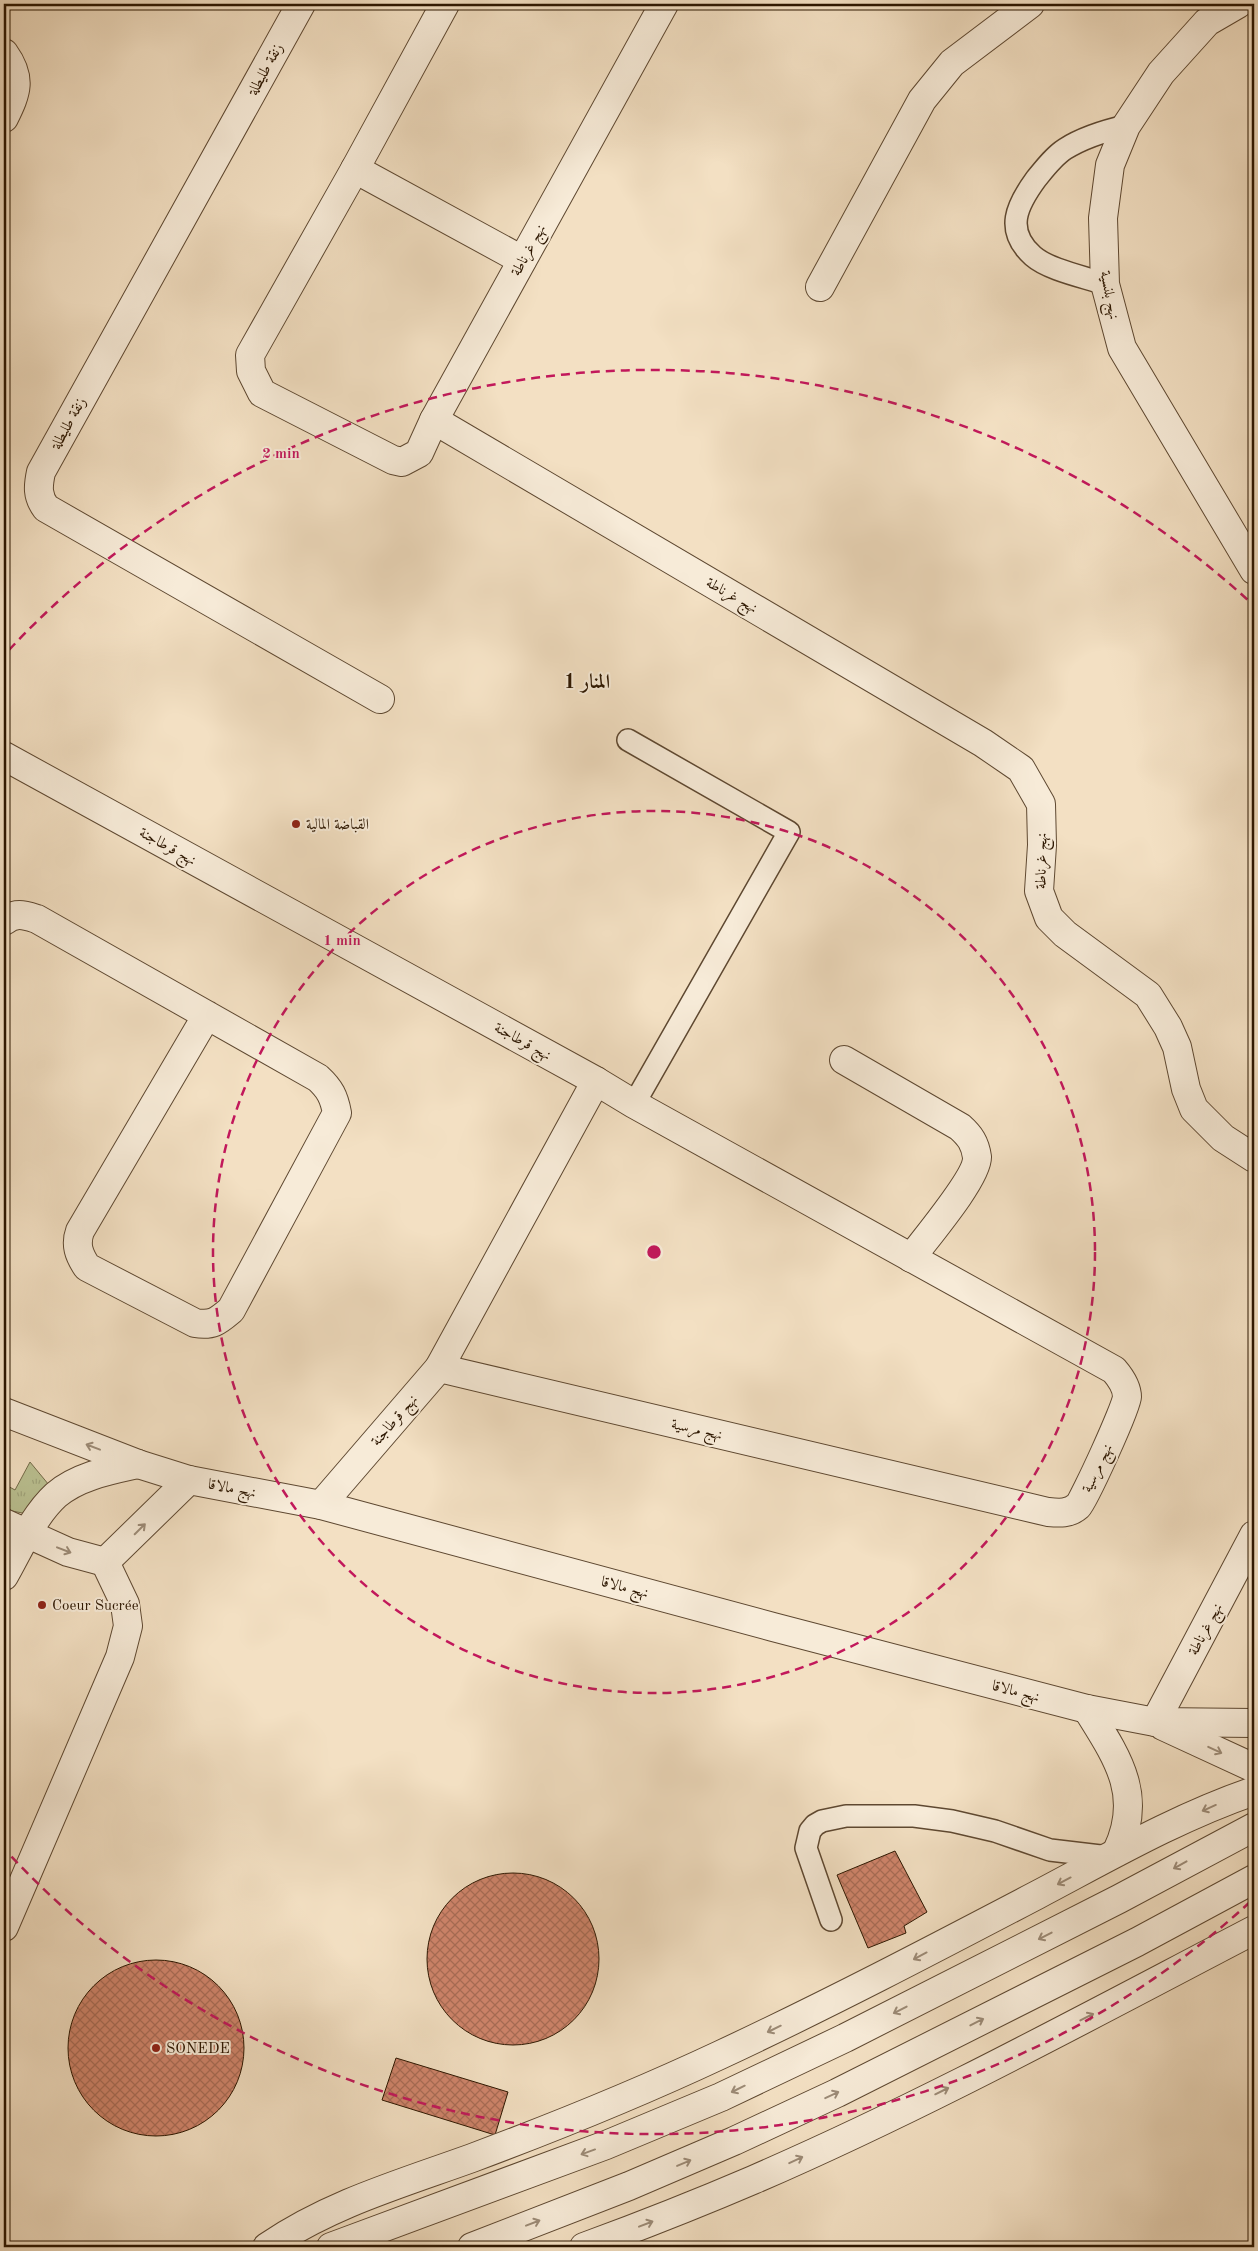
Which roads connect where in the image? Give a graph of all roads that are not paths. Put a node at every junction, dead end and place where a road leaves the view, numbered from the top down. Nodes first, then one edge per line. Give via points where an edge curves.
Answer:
1 (301, 4) edge
2 (444, 4) edge
3 (664, 4) edge
4 (1030, 4) edge
5 (1238, 4) edge
6 (4, 53) edge
7 (4, 118) edge
8 (1126, 126) junction
9 (356, 168) junction
10 (522, 260) junction
11 (1105, 284) junction
12 (820, 287) dead end
13 (434, 420) junction
14 (1254, 570) edge
15 (380, 699) dead end
16 (628, 740) dead end
17 (4, 756) edge
18 (4, 921) edge
19 (207, 1014) junction
20 (844, 1060) dead end
21 (596, 1081) junction
22 (634, 1104) junction
23 (1254, 1158) edge
24 (911, 1258) junction
25 (438, 1368) junction
26 (4, 1412) edge
27 (138, 1464) junction
28 (189, 1480) junction
29 (321, 1505) junction
30 (16, 1529) edge
31 (1254, 1535) edge
32 (105, 1562) junction
33 (4, 1576) edge
34 (1087, 1709) junction
35 (1155, 1722) junction
36 (1254, 1723) edge
37 (1254, 1768) edge
38 (1254, 1791) edge
39 (1254, 1827) edge
40 (1113, 1854) junction
41 (1254, 1878) edge
42 (831, 1920) dead end
43 (4, 1927) edge
44 (1254, 1930) edge
45 (267, 2247) edge
46 (331, 2247) edge
47 (472, 2247) edge
48 (584, 2247) edge

1 - 15 street, زنقة طليطلة via 41,472 38,487 46,508
2 - 9 street
3 - 10 street, نهج غرناطة
4 - 12 street via 952,63 922,100
5 - 8 street, نهج بلنسية via 1207,22 1168,65
6 - 7 street via 16,76 15,96
8 - 11 street, نهج بلنسية via 1108,174 1103,218
8 - 11 lane via 1097,133 1064,150 1047,165 1023,196 1016,211 1016,229 1023,245 1034,257
9 - 10 street
9 - 13 street via 250,355 251,371 262,393 393,460 402,462 420,453
10 - 13 street, نهج غرناطة
11 - 14 street, نهج بلنسية via 1122,348
13 - 23 street, نهج غرناطة via 983,743 1021,769 1041,804 1039,891 1049,918 1065,934 1148,995 1177,1047 1194,1109 1224,1138
16 - 22 lane via 789,832
17 - 21 street, نهج قرطاجنة
18 - 19 street via 12,915 22,914 37,919
19 - 19 street via 318,1078 332,1093 337,1113 231,1310 208,1325 195,1323 87,1267 77,1242 80,1231
20 - 24 street via 960,1127 973,1140 977,1159 971,1177
21 - 22 street, نهج مرسية
21 - 25 street, نهج قرطاجنة
22 - 24 street, نهج مرسية
24 - 25 street, نهج مرسية via 1119,1375 1127,1398 1078,1506 1064,1514 1048,1512
25 - 29 street, نهج قرطاجنة
27 -> 26 street, نهج مالاقا
27 - 28 street, نهج مالاقا
27 - 30 street via 110,1470 69,1487
28 - 29 street, نهج مالاقا
32 -> 28 street
29 - 34 street, نهج مالاقا via 773,1628
30 -> 32 street via 68,1552
30 - 33 street
31 - 35 street, نهج غرناطة
32 - 43 street via 125,1604 128,1626 120,1657
34 - 35 street, نهج مالاقا
34 - 40 street via 1113,1750 1126,1783 1128,1818 1124,1836
35 - 36 street, نهج مالاقا
35 -> 37 street
38 -> 40 street via 1178,1821
39 -> 46 street via 845,2038 721,2097 606,2145
40 - 42 lane via 1050,1850 952,1820 914,1816 846,1816 822,1821 810,1832 806,1848
40 -> 45 street via 912,1960 718,2056 518,2140 359,2197 290,2231
47 -> 41 street via 629,2186 837,2093 1137,1942
48 -> 44 street via 754,2180 854,2133 962,2081

